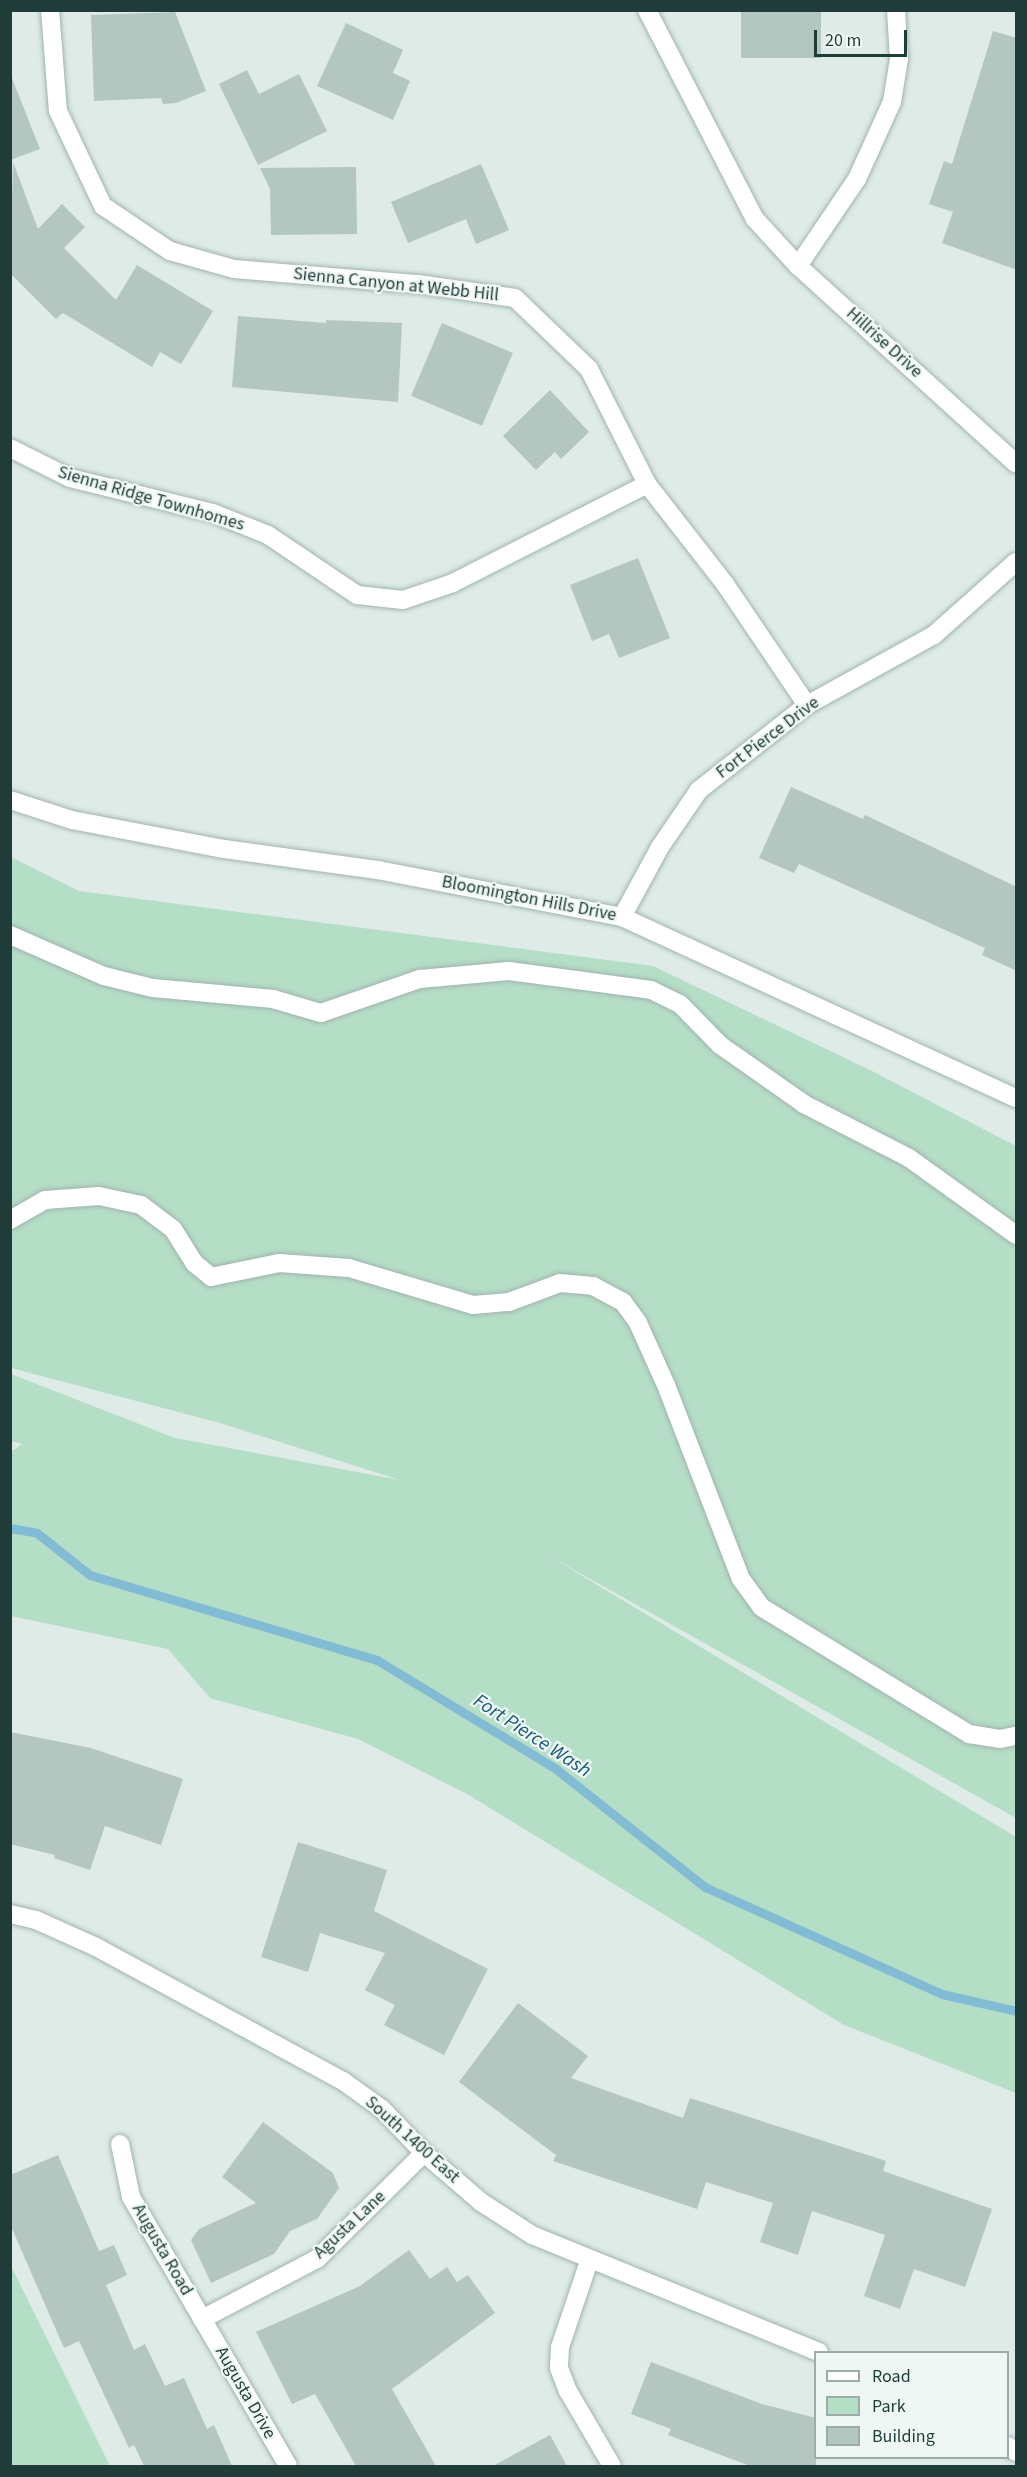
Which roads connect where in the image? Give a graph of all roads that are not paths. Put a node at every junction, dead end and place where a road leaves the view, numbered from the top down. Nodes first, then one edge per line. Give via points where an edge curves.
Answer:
1 (50, 10) edge
2 (647, 10) edge
3 (896, 10) edge
4 (798, 266) junction
5 (10, 448) edge
6 (1017, 464) edge
7 (646, 484) junction
8 (1017, 562) edge
9 (807, 705) junction
10 (10, 800) edge
11 (622, 917) junction
12 (10, 935) edge
13 (1017, 1098) edge
14 (10, 1220) edge
15 (1017, 1236) edge
16 (1017, 1736) edge
17 (10, 1914) edge
18 (120, 2144) dead end
19 (424, 2153) junction
20 (589, 2261) junction
21 (202, 2319) junction
22 (816, 2351) edge
23 (288, 2466) edge
24 (612, 2466) edge

1 - 7 street, Sienna Canyon at Webb Hill via 58,111 103,206 170,251 234,269 418,284 515,298 589,369
2 - 4 street, Hillrise Drive via 755,219
3 - 4 street via 899,59 892,102 857,180
4 - 6 street, Hillrise Drive
5 - 7 street, Sienna Ridge Townhomes via 70,478 224,518 267,535 357,595 404,600 453,583
7 - 9 street, Sienna Canyon at Webb Hill via 725,584
8 - 9 street, Fort Pierce Drive via 934,635
9 - 11 street, Fort Pierce Drive via 699,790 660,847
10 - 11 street, Bloomington Hills Drive via 72,820 224,849 378,870
11 - 13 street, Bloomington Hills Drive
12 - 15 street via 104,976 153,988 273,999 321,1014 420,979 509,971 651,990 680,1004 720,1045 804,1104 909,1158
14 - 16 street via 45,1200 99,1196 141,1205 173,1229 194,1263 211,1276 279,1263 349,1268 473,1305 509,1302 560,1283 593,1286 624,1302 638,1323 741,1579 761,1607 969,1734 1000,1739
17 - 19 street, South 1400 East via 36,1920 96,1947 343,2081 382,2109
18 - 21 street, Augusta Road via 131,2197
19 - 20 street, South 1400 East via 481,2202 532,2235
19 - 21 street, Agusta Lane via 317,2259
20 - 22 street, South 1400 East
20 - 24 street via 560,2347 559,2368 568,2391
21 - 23 street, Augusta Drive

